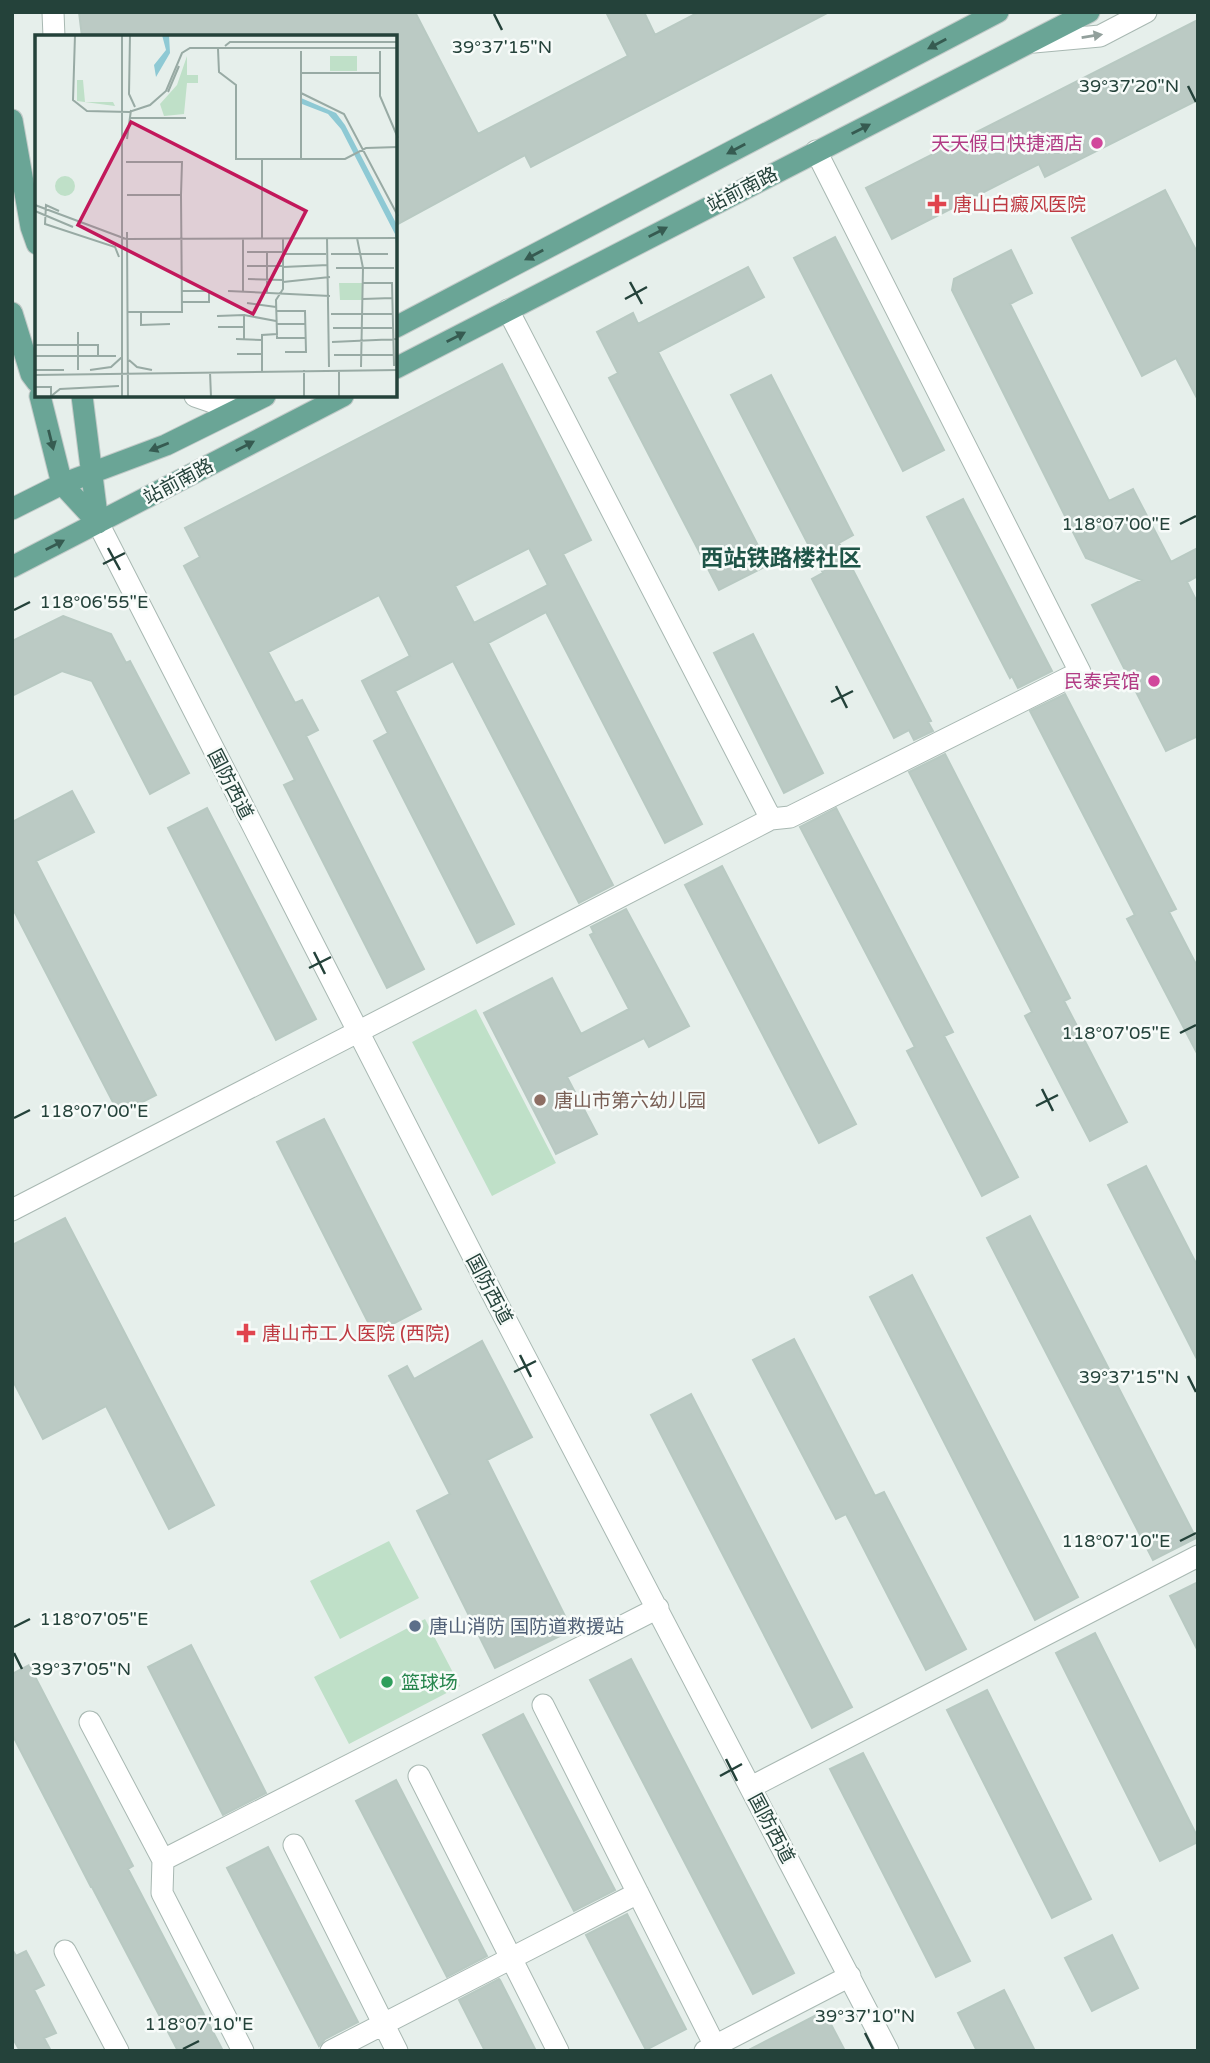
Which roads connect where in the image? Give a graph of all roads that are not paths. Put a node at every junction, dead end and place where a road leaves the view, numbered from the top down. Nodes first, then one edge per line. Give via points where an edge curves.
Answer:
1 (53, 12) edge
2 (998, 12) edge
3 (1089, 12) edge
4 (1146, 12) edge
5 (54, 35) edge
6 (1034, 42) junction
7 (12, 121) edge
8 (816, 151) junction
9 (35, 238) edge
10 (508, 310) junction
11 (12, 313) edge
12 (397, 326) edge
13 (397, 367) edge
14 (35, 379) edge
15 (40, 397) edge
16 (82, 397) edge
17 (198, 397) edge
18 (263, 397) edge
19 (341, 397) edge
20 (236, 410) junction
21 (91, 474) junction
22 (62, 484) junction
23 (12, 509) edge
24 (98, 523) junction
25 (12, 567) edge
26 (771, 819) junction
27 (358, 1032) junction
28 (12, 1210) edge
29 (1198, 1556) edge
30 (657, 1608) junction
31 (543, 1705) dead end
32 (90, 1722) dead end
33 (419, 1776) dead end
34 (751, 1787) junction
35 (294, 1845) dead end
36 (163, 1860) junction
37 (638, 1893) junction
38 (65, 1951) dead end
39 (512, 1958) junction
40 (850, 1976) junction
41 (383, 2024) junction
42 (710, 2048) edge
43 (118, 2051) edge
44 (243, 2051) edge
45 (331, 2051) edge
46 (397, 2051) edge
47 (558, 2051) edge
48 (888, 2051) edge

1 - 5 street
2 -> 12 main road, 站前南路
3 - 6 main road, 站前南路
6 -> 4 street via 1100,36
8 -> 6 main road, 站前南路
7 - 9 main road
10 -> 8 main road, 站前南路
8 - 26 street via 1080,672 790,817
13 -> 10 main road, 站前南路
10 - 26 street
11 - 14 main road
15 -> 22 main road, 国防西道
16 - 21 main road, 国防西道
17 - 20 street
18 - 20 main road, 站前南路
24 -> 19 main road, 站前南路
20 -> 21 main road, 站前南路 via 166,445
21 - 22 main road, 站前南路
21 - 24 main road, 国防西道
22 - 23 main road, 站前南路
22 - 24 main road, 国防西道
25 -> 24 main road, 站前南路
24 - 27 street, 国防西道
26 - 27 street
27 - 28 street
27 - 30 street, 国防西道
29 - 34 street
30 - 34 street, 国防西道
30 - 36 street
31 - 37 street
32 - 36 street
33 - 39 street
34 - 40 street, 国防西道
35 - 41 street
36 - 44 street via 162,1893
37 - 39 street
37 - 42 street
38 - 43 street
39 - 41 street
39 - 47 street
40 - 42 street
40 - 48 street, 国防西道
41 - 45 street
41 - 46 street

